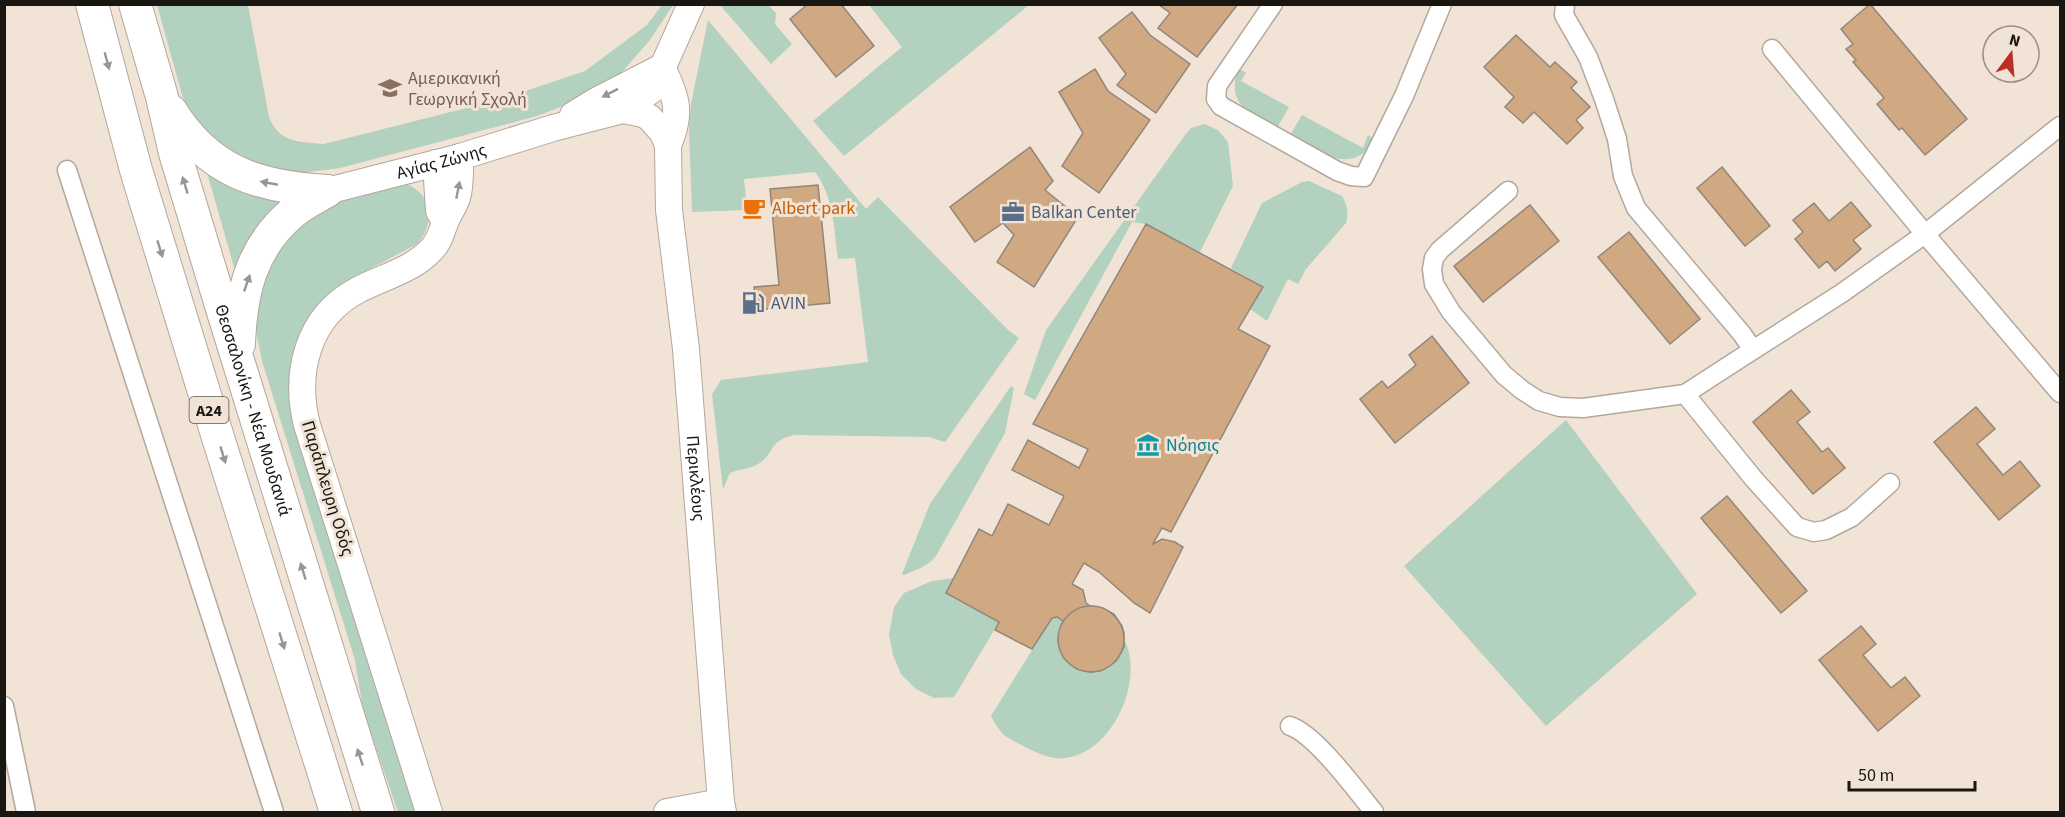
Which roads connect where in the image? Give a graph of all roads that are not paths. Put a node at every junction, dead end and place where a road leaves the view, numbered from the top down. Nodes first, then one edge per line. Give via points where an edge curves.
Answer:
1 (92, 4) edge
2 (135, 4) edge
3 (691, 4) edge
4 (1273, 4) edge
5 (1442, 4) edge
6 (1564, 4) edge
7 (1772, 49) dead end
8 (662, 67) junction
9 (162, 97) junction
10 (623, 110) junction
11 (2061, 126) edge
12 (553, 128) junction
13 (666, 139) junction
14 (448, 160) junction
15 (67, 170) dead end
16 (392, 174) junction
17 (327, 190) junction
18 (437, 191) junction
19 (1508, 191) dead end
20 (445, 221) junction
21 (1925, 234) junction
22 (1753, 351) junction
23 (238, 362) junction
24 (2061, 393) edge
25 (1685, 394) junction
26 (1890, 483) dead end
27 (4, 706) edge
28 (1290, 726) dead end
29 (722, 807) edge
30 (429, 812) edge
31 (26, 813) edge
32 (274, 813) edge
33 (336, 813) edge
34 (378, 813) edge
35 (667, 813) edge
36 (1374, 813) edge

1 -> 33 highway, Α24 via 136,170
2 - 9 highway, Θεσσαλονίκη - Νέα Μουδανιά / Α24
3 - 8 street
4 - 5 street via 1217,86 1216,99 1221,106 1337,171 1364,177 1404,96
6 - 22 street via 1564,15 1588,57 1604,99 1617,139 1623,176 1636,208
7 - 21 street
8 - 10 street via 653,89
8 -> 12 street
8 - 13 street, Περικλέους
17 -> 9 highway via 263,183 219,164 198,147
23 -> 9 highway, Θεσσαλονίκη - Νέα Μουδανιά / Α24
10 - 12 street
10 - 13 street via 643,114 656,123
11 - 21 street
12 - 14 street, Αγίας Ζώνης
13 - 29 street, Περικλέους
14 - 16 street, Αγίας Ζώνης
14 - 18 street
20 -> 14 street, Παράπλευρη Οδός via 460,183
15 - 32 street
16 - 17 street, Αγίας Ζώνης
16 - 18 street via 417,180
23 -> 17 highway via 240,310 264,243 293,212
18 - 20 street via 439,211
19 - 25 street via 1440,250 1432,269 1434,284 1451,312 1504,375 1539,401 1560,407 1583,408
20 - 30 street, Παράπλευρη Οδός via 441,236 429,252 337,304 310,346 301,384 307,425
21 - 22 street
21 - 24 street
22 - 25 street
34 -> 23 highway, Θεσσαλονίκη - Νέα Μουδανιά / Α24
25 - 26 street via 1797,527 1814,532 1826,530 1852,517
27 - 31 street
28 - 36 street via 1300,729
29 - 35 street

